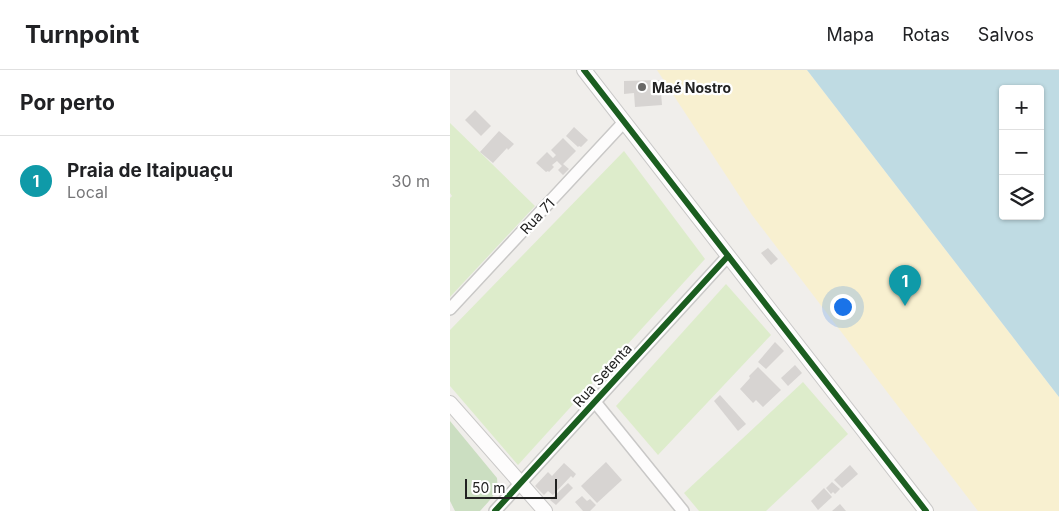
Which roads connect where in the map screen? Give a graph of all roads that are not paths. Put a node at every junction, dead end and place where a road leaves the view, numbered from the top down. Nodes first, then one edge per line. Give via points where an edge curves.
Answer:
1 (584, 70) edge
2 (624, 122) junction
3 (728, 256) junction
4 (450, 309) edge
5 (595, 402) junction
6 (450, 403) edge
7 (520, 483) junction
8 (495, 511) edge
9 (545, 511) edge
10 (683, 511) edge
11 (926, 511) edge

1 - 2 street
2 - 3 street
2 - 4 street, Rua 71
3 - 5 street, Rua Setenta
3 - 11 street
5 - 7 street, Rua Setenta
5 - 10 street
6 - 7 street
7 - 8 street, Rua Setenta
7 - 9 street

